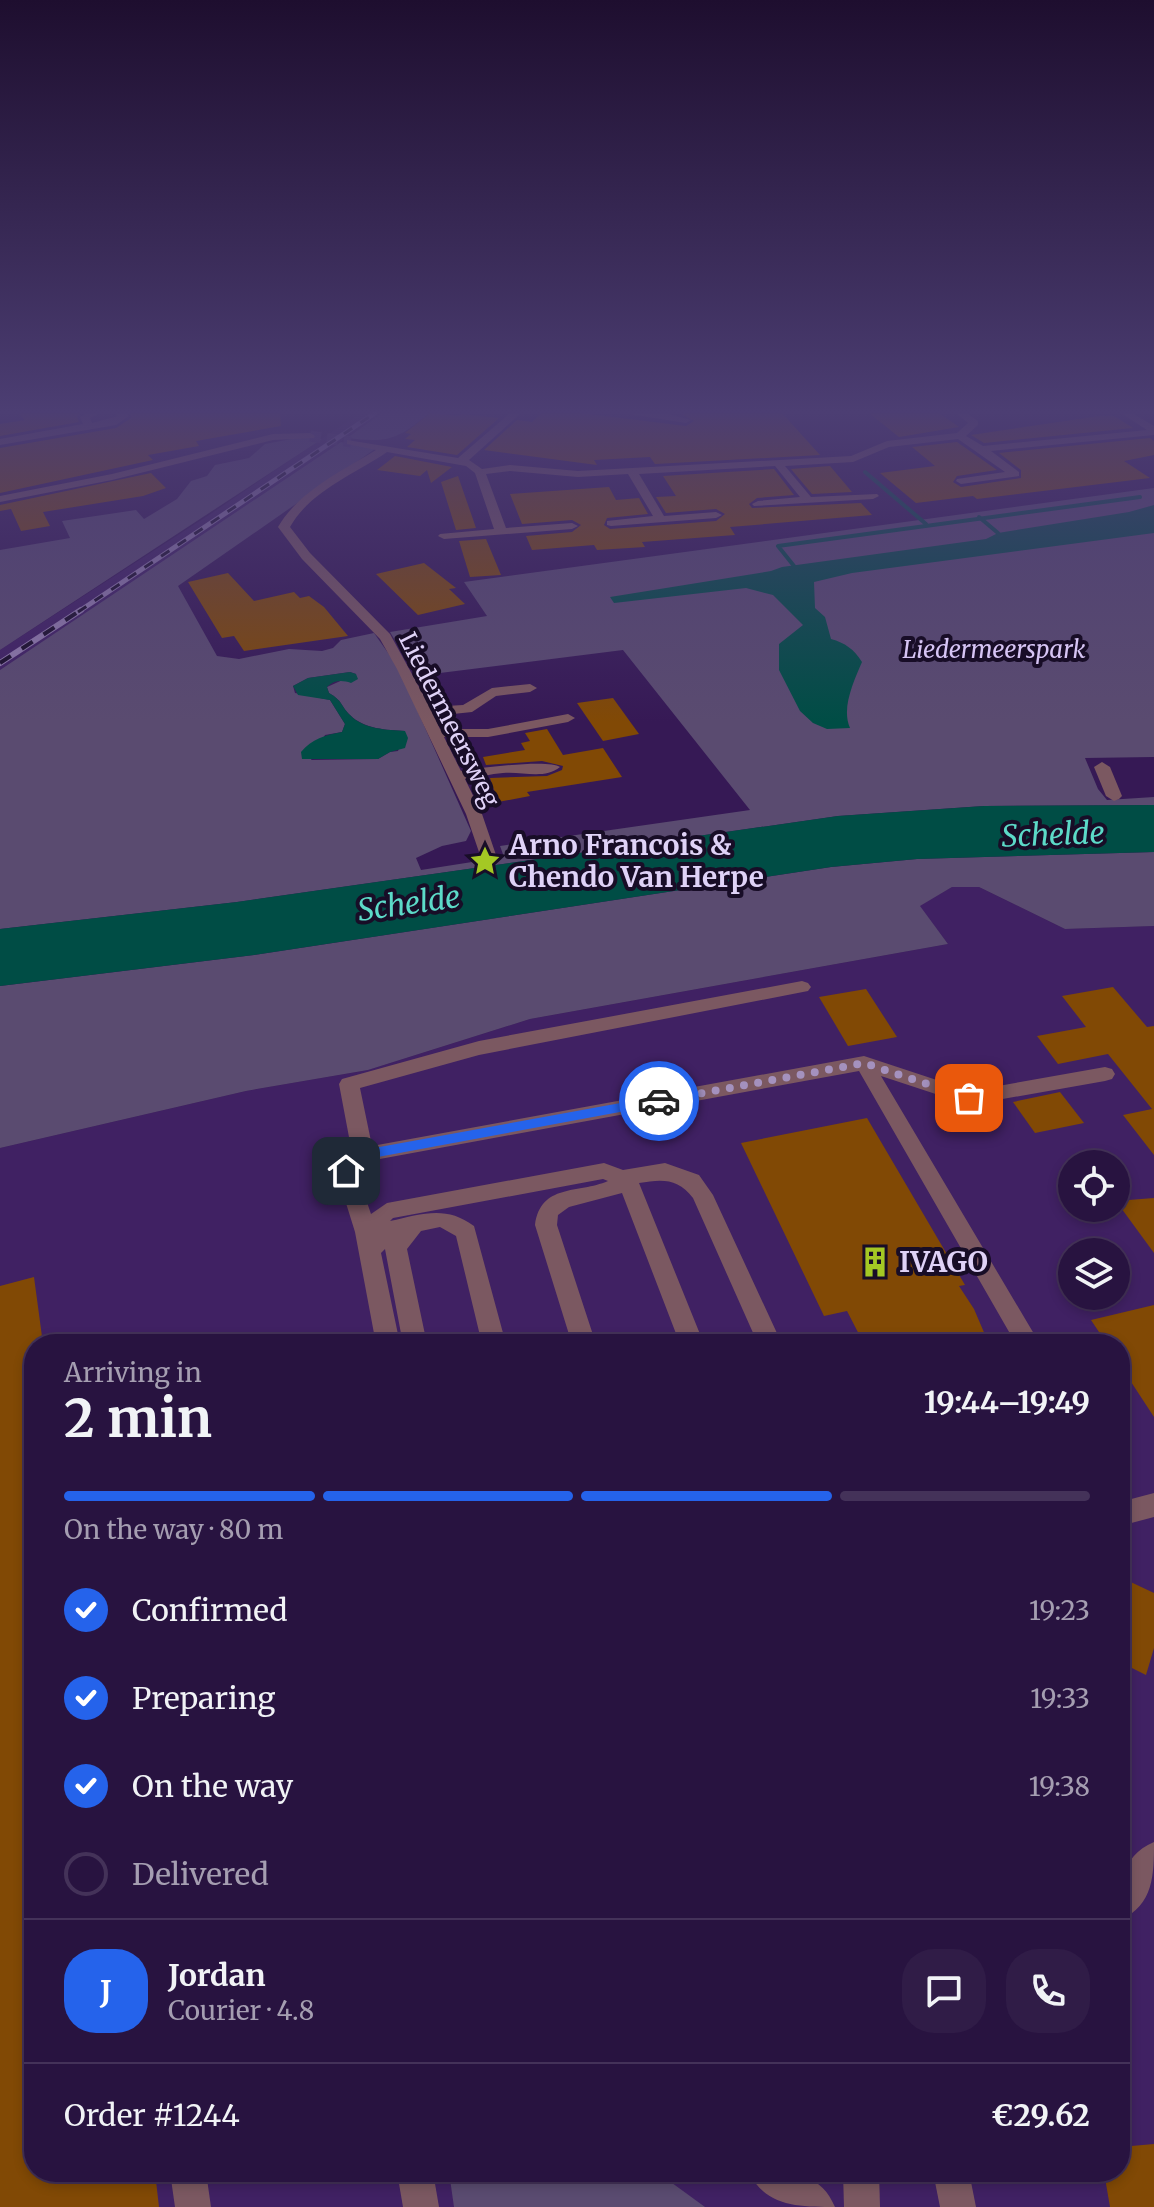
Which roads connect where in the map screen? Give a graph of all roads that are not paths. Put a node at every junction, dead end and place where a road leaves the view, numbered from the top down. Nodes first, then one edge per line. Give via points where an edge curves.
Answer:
1 (289, 516) edge
2 (496, 516) edge
3 (658, 516) edge
4 (702, 516) edge
5 (660, 519) junction
6 (611, 523) dead end
7 (572, 526) dead end
8 (501, 531) junction
9 (444, 536) dead end
10 (530, 688) dead end
11 (425, 712) junction
12 (568, 718) dead end
13 (436, 733) junction
14 (552, 767) dead end
15 (1102, 767) dead end
16 (457, 776) junction
17 (1114, 796) dead end
18 (488, 855) dead end
19 (802, 987) dead end
20 (864, 1063) junction
21 (1105, 1074) dead end
22 (363, 1155) junction
23 (622, 1178) junction
24 (414, 1224) junction
25 (368, 1242) junction
26 (386, 1334) edge
27 (413, 1334) edge
28 (492, 1334) edge
29 (581, 1334) edge
30 (688, 1334) edge
31 (765, 1334) edge
32 (1022, 1334) edge
33 (1154, 1505) edge
34 (1130, 1511) edge
35 (1154, 1858) edge
36 (1130, 1890) edge
37 (189, 2182) edge
38 (417, 2182) edge
39 (781, 2182) edge
40 (861, 2182) edge
41 (953, 2182) edge
42 (193, 2207) edge
43 (421, 2207) edge
44 (817, 2207) edge
45 (862, 2207) edge
46 (958, 2207) edge

1 - 11 street, Liedermeersweg via 284,527 385,637
2 - 8 street
3 - 5 street
4 - 5 street
5 - 6 street
7 - 8 street
8 - 9 street
10 - 11 street via 492,692 467,709
11 - 13 street, Liedermeersweg
12 - 13 street via 488,733
13 - 16 street, Liedermeersweg
14 - 16 street
15 - 17 street
16 - 18 street, Liedermeersweg
19 - 22 street via 479,1048 349,1084
20 - 21 street via 969,1098
20 - 22 street
20 - 32 street
22 - 25 street via 346,1171
23 - 25 street via 604,1171 387,1211
23 - 29 street via 613,1189 563,1200 548,1211 546,1225
23 - 30 street via 632,1190
23 - 31 street via 665,1171 692,1181
24 - 25 street
24 - 27 street via 396,1248
24 - 28 street via 440,1219 466,1232
25 - 26 street
33 - 34 street
35 - 36 street
37 - 42 street
38 - 43 street
39 - 44 street
40 - 45 street
41 - 46 street

